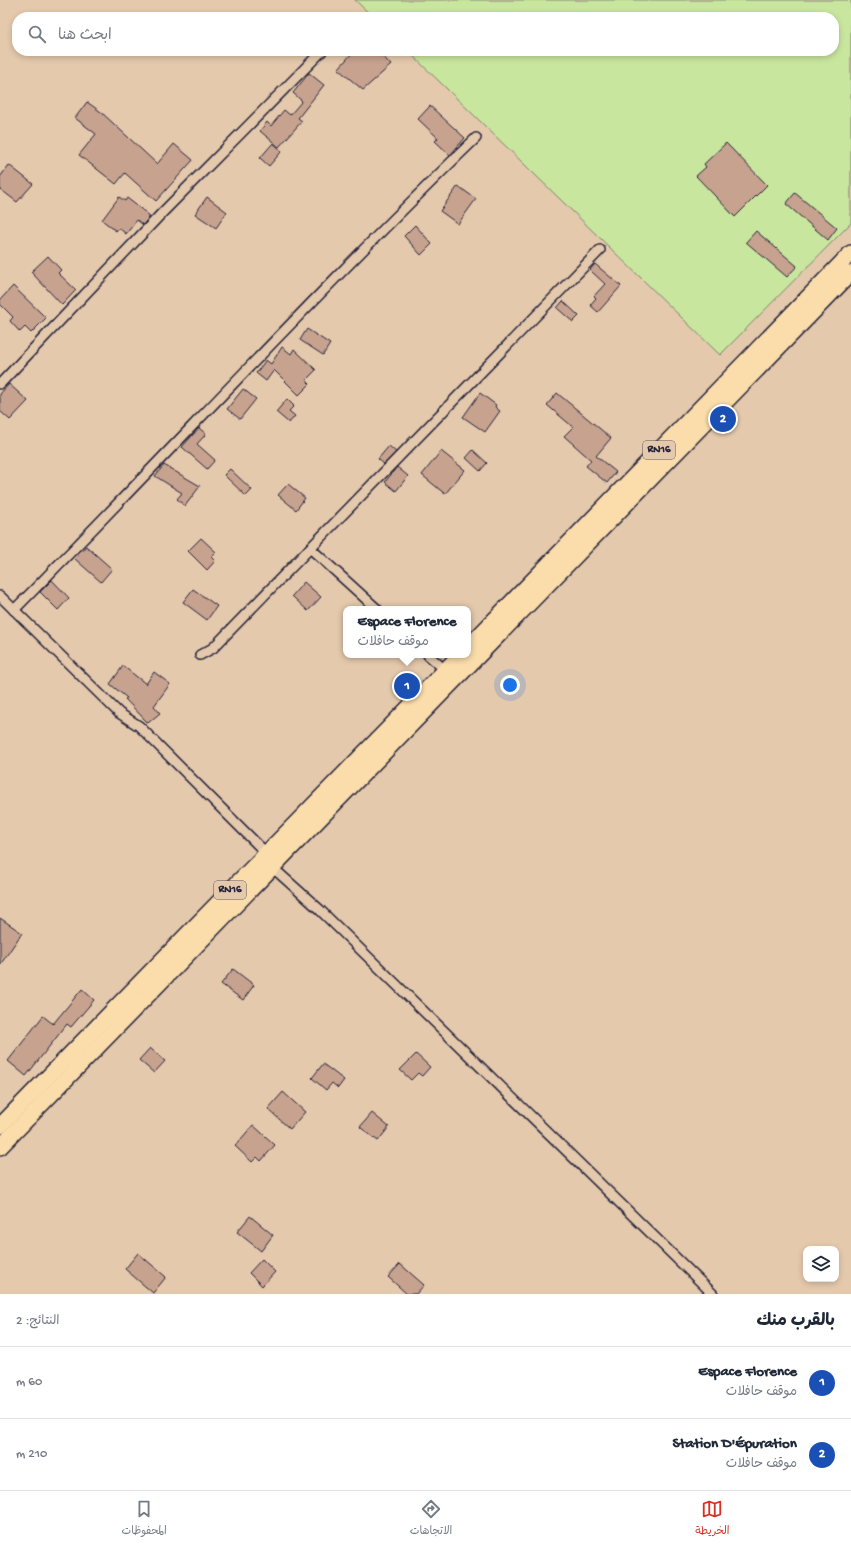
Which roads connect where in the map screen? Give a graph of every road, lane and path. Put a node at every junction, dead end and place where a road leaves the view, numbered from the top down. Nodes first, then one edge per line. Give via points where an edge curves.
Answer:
1 (317, 56) edge
2 (476, 138) dead end
3 (600, 250) dead end
4 (851, 253) edge
5 (851, 273) edge
6 (0, 384) edge
7 (310, 548) junction
8 (0, 596) edge
9 (374, 606) edge
10 (14, 610) junction
11 (471, 644) edge
12 (200, 655) dead end
13 (431, 658) edge
14 (457, 658) edge
15 (445, 670) junction
16 (269, 860) junction
17 (0, 1126) edge
18 (0, 1147) edge
19 (713, 1294) edge

1 - 6 street via 163,212
2 - 10 street via 395,216
3 - 7 street
4 - 11 highway, RN16
5 - 16 highway, RN16 via 388,750
7 - 9 street
7 - 12 street via 213,648
8 - 10 street
10 - 16 street via 119,712 139,726
13 - 15 street
14 - 15 highway, RN16
15 - 16 highway, RN16
16 - 17 highway, RN16
16 - 18 highway, RN16
16 - 19 street

